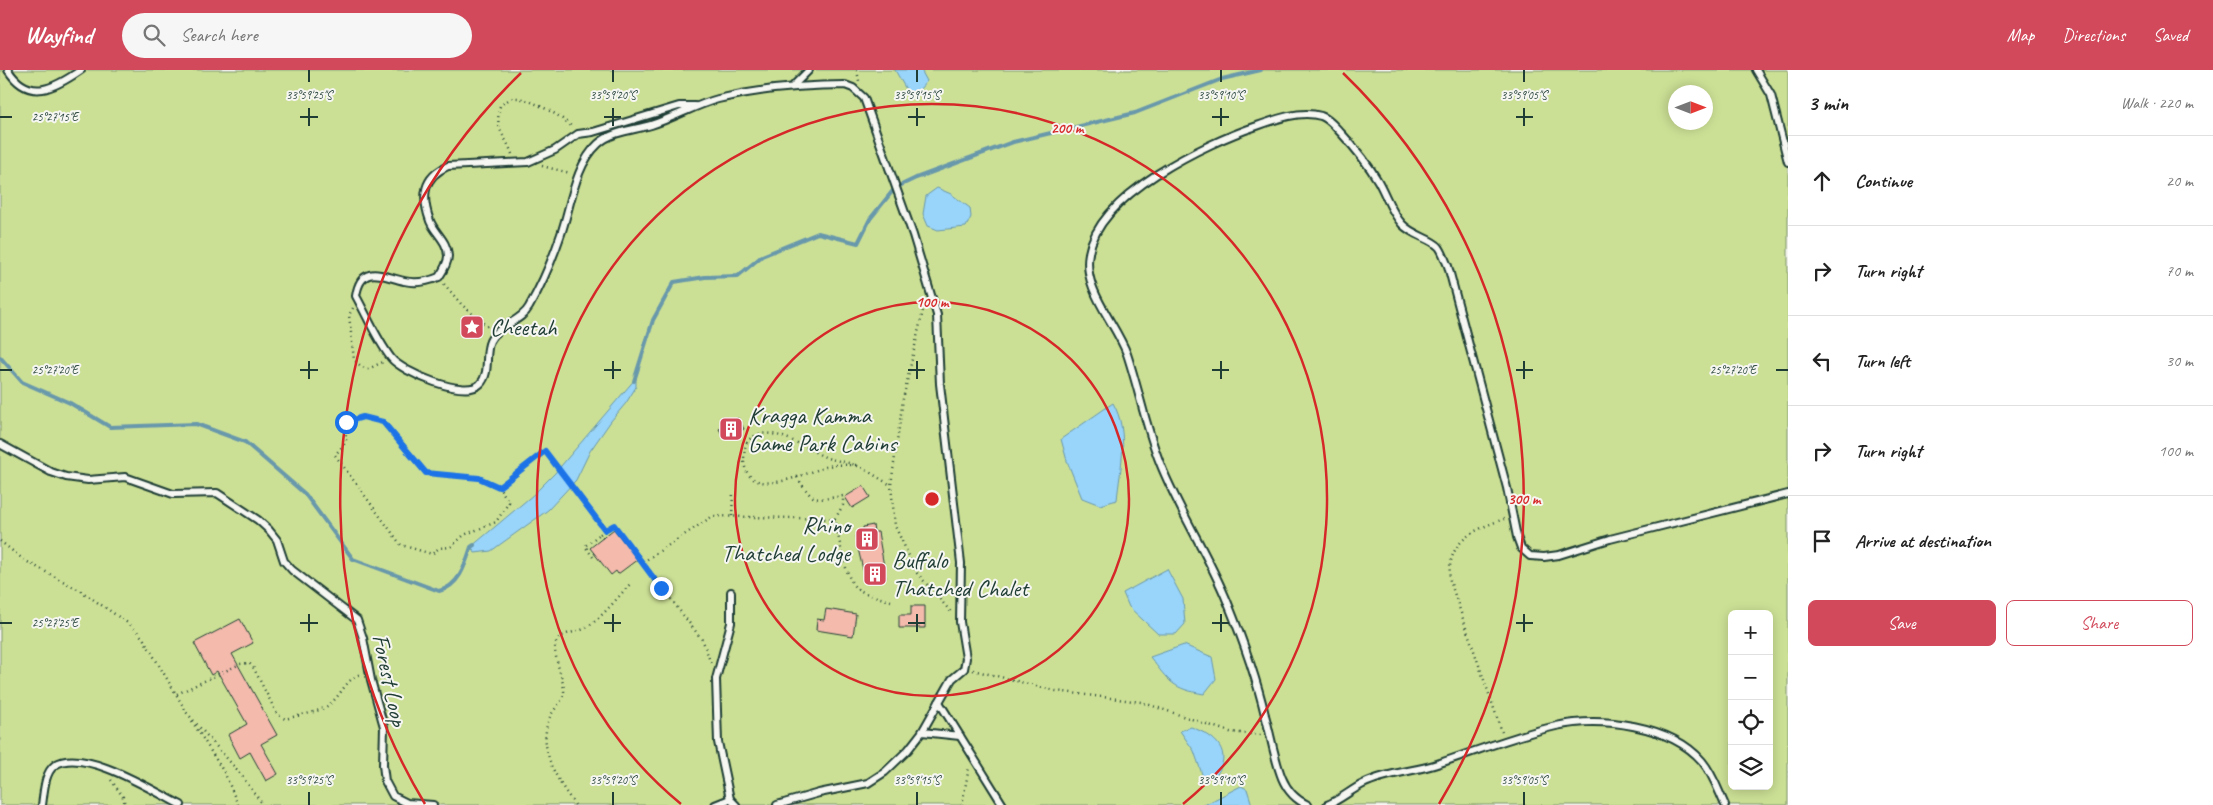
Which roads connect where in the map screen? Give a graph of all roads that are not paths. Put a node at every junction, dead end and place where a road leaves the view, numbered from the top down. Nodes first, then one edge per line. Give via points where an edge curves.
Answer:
1 (8, 70) edge
2 (80, 70) edge
3 (809, 70) edge
4 (1756, 70) edge
5 (794, 85) junction
6 (695, 106) junction
7 (593, 132) junction
8 (598, 144) junction
9 (1788, 162) edge
10 (0, 444) edge
11 (1788, 494) edge
12 (732, 592) dead end
13 (939, 702) junction
14 (922, 732) junction
15 (960, 736) junction
16 (730, 799) junction
17 (42, 805) edge
18 (181, 805) edge
19 (433, 805) edge
20 (715, 805) edge
21 (736, 805) edge
22 (777, 805) edge
23 (1003, 805) edge
24 (1308, 805) edge
25 (1327, 805) edge
26 (1725, 805) edge

1 - 2 lane via 20,85 36,90 61,84
3 - 5 lane
4 - 9 lane via 1771,95
5 - 6 lane
5 - 13 lane via 846,85 864,98 913,235 937,315 940,384 961,562 960,622 966,658 964,669 952,679
6 - 7 lane via 679,106
6 - 8 lane via 681,115 613,135
7 - 8 lane
7 - 8 lane via 578,134 555,150 528,162 448,166 436,171 426,187 426,200 430,222 448,255 439,277 428,282 416,282 379,273 370,274 357,288 356,296 392,360 401,368 447,387 464,390 481,383 485,376 487,348 495,333 528,309 554,253 579,176
10 - 19 lane, Forest Loop via 66,477 88,480 125,477 173,494 217,493 269,530 292,570 357,620 384,727 383,765 393,796 406,804
11 - 24 lane via 1610,539 1560,555 1530,556 1521,548 1448,266 1438,245 1404,227 1368,166 1330,121 1309,114 1279,118 1207,144 1174,163 1106,218 1090,245 1088,257 1093,285 1126,352 1160,464 1242,638 1282,780 1292,795
12 - 16 lane via 731,623 716,679 718,742
13 - 14 lane
13 - 15 lane
14 - 15 lane
14 - 22 lane via 885,772 868,783
15 - 23 lane
16 - 20 lane
16 - 21 lane
17 - 18 lane via 47,777 55,766 66,761 100,764
25 - 26 lane via 1382,777 1430,767 1558,726 1581,723 1644,728 1685,745 1703,762

